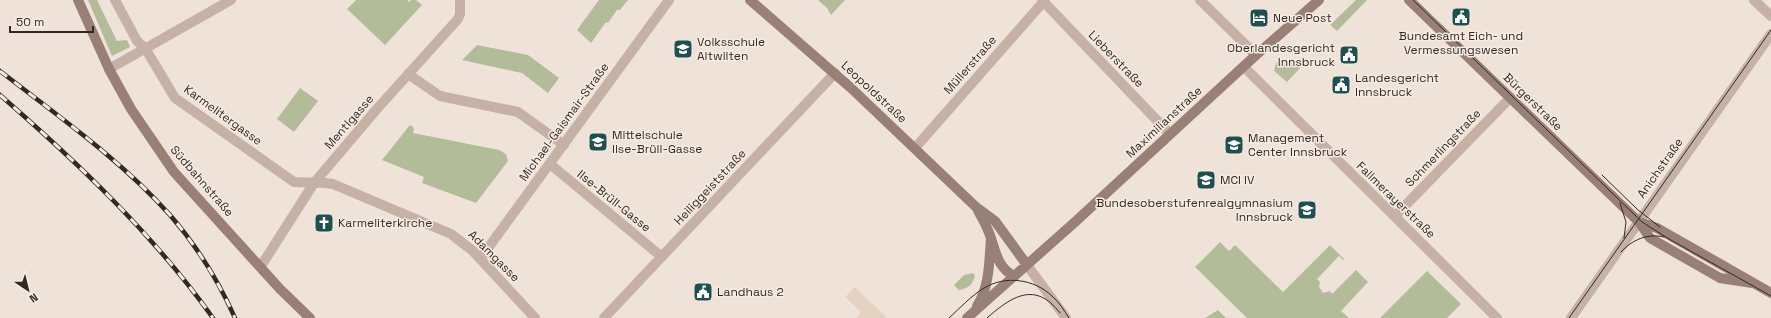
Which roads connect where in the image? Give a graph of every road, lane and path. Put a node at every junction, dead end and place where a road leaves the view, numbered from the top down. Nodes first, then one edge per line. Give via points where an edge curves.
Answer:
1 (78, 0) edge
2 (115, 0) edge
3 (231, 0) edge
4 (460, 0) edge
5 (668, 0) edge
6 (750, 0) edge
7 (1200, 0) edge
8 (1319, 0) edge
9 (1409, 0) edge
10 (1754, 0) edge
11 (1043, 1) edge
12 (1771, 16) edge
13 (1771, 34) edge
14 (145, 48) junction
15 (1256, 55) junction
16 (1244, 67) junction
17 (109, 69) junction
18 (835, 73) junction
19 (408, 74) junction
20 (1510, 98) junction
21 (1170, 134) junction
22 (564, 145) junction
23 (915, 148) junction
24 (550, 164) junction
25 (314, 183) junction
26 (976, 206) junction
27 (1395, 216) junction
28 (1638, 222) junction
29 (991, 238) junction
30 (662, 257) junction
31 (480, 259) junction
32 (1027, 264) junction
33 (261, 266) junction
34 (1015, 276) junction
35 (1771, 293) edge
36 (969, 317) edge
37 (310, 318) edge
38 (535, 318) edge
39 (604, 318) edge
40 (1066, 318) edge
41 (1497, 318) edge
42 (1571, 318) edge

1 - 17 street, Südbahnstraße
2 - 14 street, Karmelitergasse via 137,41
3 - 14 street
4 - 19 street, Mentlgasse via 458,18
5 - 22 street, Michael-Gaismair-Straße
6 - 18 street, Leopoldstraße
7 - 15 street
8 - 15 street, Maximilianstraße
9 - 20 street, Bürgerstraße
10 - 12 street
11 - 21 street, Lieberstraße
11 - 23 street, Müllerstraße
13 - 28 street, Anichstraße
14 - 17 street
14 - 25 street, Karmelitergasse via 175,98 294,182
15 - 16 street, Maximilianstraße
16 - 21 street, Maximilianstraße
16 - 27 street, Fallmerayerstraße
17 - 33 street, Südbahnstraße via 130,109 174,172
18 - 23 street, Leopoldstraße
18 - 30 street, Heiliggeiststraße
19 - 22 street via 440,96 518,112
19 - 25 street, Mentlgasse
20 - 27 street, Schmerlingstraße
20 - 28 street, Bürgerstraße
21 - 32 street, Maximilianstraße
22 - 24 street, Michael-Gaismair-Straße
23 - 26 street, Leopoldstraße
24 - 30 street, Ilse-Brüll-Gasse
24 - 31 street, Michael-Gaismair-Straße
25 - 31 street, Adamgasse via 333,184 444,230 460,239
25 - 33 street, Mentlgasse
26 - 29 street, Leopoldstraße
26 - 32 street, Leopoldstraße via 995,221
27 - 41 street, Fallmerayerstraße
28 - 35 street, Bürgerstraße via 1657,228
28 - 42 street, Anichstraße
29 - 34 street, Leopoldstraße via 998,260
29 - 36 street, Leopoldstraße via 985,289
30 - 39 street, Heiliggeiststraße
31 - 38 street, Adamgasse
32 - 34 street, Maximilianstraße
32 - 40 street
33 - 37 street, Südbahnstraße
34 - 36 street, Maximilianstraße

